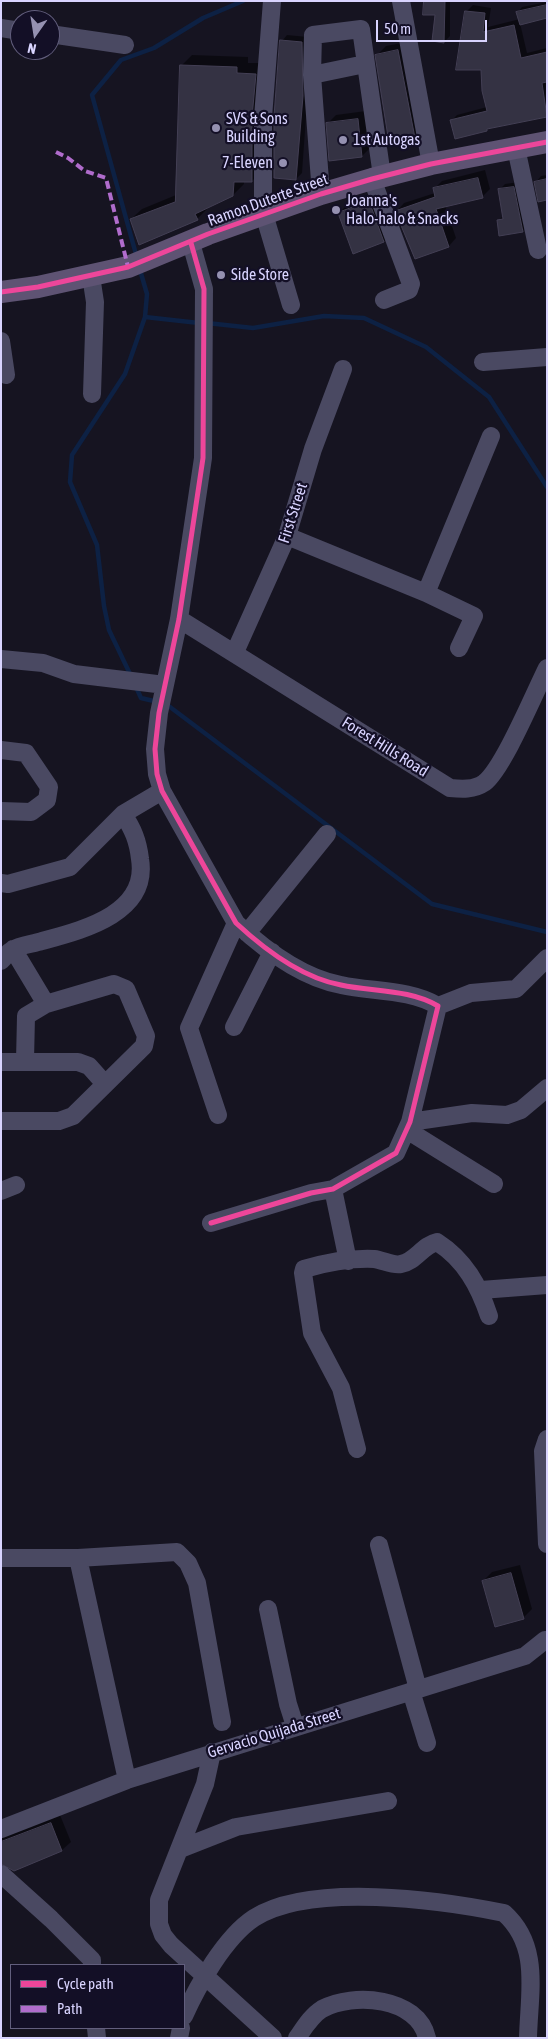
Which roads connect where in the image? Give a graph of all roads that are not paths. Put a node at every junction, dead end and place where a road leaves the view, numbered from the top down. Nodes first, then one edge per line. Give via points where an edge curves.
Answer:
1 (272, 1) edge
2 (401, 1) edge
3 (60, 35) edge
4 (125, 45) dead end
5 (365, 64) junction
6 (312, 75) junction
7 (547, 142) edge
8 (516, 148) junction
9 (431, 164) junction
10 (377, 178) junction
11 (321, 194) junction
12 (264, 214) junction
13 (191, 243) junction
14 (538, 250) dead end
15 (91, 276) junction
16 (1, 292) edge
17 (384, 300) dead end
18 (292, 305) dead end
19 (1, 341) edge
20 (547, 357) edge
21 (483, 362) dead end
22 (343, 369) dead end
23 (6, 375) dead end
24 (92, 394) dead end
25 (491, 436) dead end
26 (287, 536) junction
27 (426, 593) junction
28 (178, 619) junction
29 (459, 648) dead end
30 (235, 652) junction
31 (1, 659) edge
32 (547, 668) edge
33 (164, 688) junction
34 (1, 750) edge
35 (162, 791) junction
36 (1, 811) edge
37 (123, 814) junction
38 (327, 834) dead end
39 (1, 883) edge
40 (241, 928) junction
41 (272, 952) junction
42 (7, 955) edge
43 (547, 958) edge
44 (46, 1004) junction
45 (438, 1006) junction
46 (234, 1027) dead end
47 (24, 1061) junction
48 (1, 1062) edge
49 (105, 1084) junction
50 (547, 1088) edge
51 (218, 1115) dead end
52 (1, 1121) edge
53 (409, 1126) junction
54 (494, 1184) dead end
55 (333, 1189) junction
56 (211, 1223) dead end
57 (348, 1261) junction
58 (547, 1285) edge
59 (481, 1290) junction
60 (488, 1316) dead end
61 (547, 1438) edge
62 (357, 1449) dead end
63 (546, 1506) edge
64 (547, 1544) edge
65 (379, 1545) dead end
66 (1, 1558) edge
67 (78, 1558) junction
68 (268, 1609) dead end
69 (546, 1638) edge
70 (415, 1690) junction
71 (222, 1722) dead end
72 (295, 1726) junction
73 (427, 1743) dead end
74 (212, 1752) junction
75 (127, 1780) junction
76 (388, 1801) dead end
77 (1, 1829) edge
78 (180, 1849) junction
79 (1, 1874) edge
80 (92, 1964) edge
81 (205, 1974) junction
82 (185, 2014) edge
83 (273, 2038) edge
84 (297, 2038) edge
85 (427, 2038) edge
86 (528, 2038) edge

1 - 12 street via 263,117
2 - 9 street
3 - 4 street
5 - 6 street
5 - 6 street via 361,29 314,35
5 - 10 street
6 - 11 street
7 - 8 main road, Ramon Duterte Street
8 - 9 main road, Ramon Duterte Street
8 - 14 street
9 - 10 main road, Ramon Duterte Street
10 - 11 main road, Ramon Duterte Street
10 - 17 street via 411,284 409,290
11 - 12 main road, Ramon Duterte Street
12 - 13 main road, Ramon Duterte Street
12 - 18 street
13 - 15 main road, Ramon Duterte Street via 132,266
13 - 28 street via 204,289 203,458
15 - 16 main road, Ramon Duterte Street
15 - 24 street via 95,302
19 - 23 street
20 - 21 street
22 - 26 street, First Street via 313,449
25 - 27 street
26 - 27 street
26 - 30 street, First Street
27 - 29 street via 474,616
28 - 30 street, Forest Hills Road
28 - 33 street
30 - 32 street, Forest Hills Road via 450,788 464,789 483,784 496,771
31 - 33 street via 43,663 74,674
33 - 35 street via 155,749
34 - 36 street via 26,753 49,787 47,800 31,812
35 - 37 street
35 - 40 street
37 - 39 street via 70,867 8,884
37 - 42 street via 138,842 142,869 139,887 122,908 86,929
38 - 40 street
40 - 41 street
40 - 51 street via 189,1028
41 - 45 street via 309,974 339,985 424,998
41 - 46 street
42 - 44 street
43 - 45 street via 516,989 471,993
44 - 47 street via 26,1016
44 - 49 street via 114,984 126,989 146,1036 144,1046
45 - 53 street
47 - 48 street
47 - 49 street via 78,1062 89,1066
49 - 52 street via 72,1116 59,1121
50 - 53 street via 521,1110 507,1115 472,1113
53 - 54 street
53 - 55 street via 396,1153
55 - 56 street
55 - 57 street
57 - 59 street via 375,1259 400,1265 437,1242 450,1250
57 - 62 street via 304,1269 302,1274 312,1333 341,1388
58 - 59 street
59 - 60 street
61 - 63 street via 543,1450
63 - 64 street
65 - 70 street
66 - 67 street
67 - 71 street via 177,1552 188,1563 197,1583
67 - 75 street
68 - 72 street
69 - 70 street, Gervacio Quijada Street via 525,1656
70 - 72 street, Gervacio Quijada Street
70 - 73 street
72 - 74 street, Gervacio Quijada Street
74 - 75 street, Gervacio Quijada Street
74 - 78 street via 209,1773
75 - 77 street, Gervacio Quijada Street
76 - 78 street via 236,1827
78 - 81 street via 159,1900 159,1924 171,1945
79 - 80 street via 58,1926 92,1960
81 - 82 street
81 - 83 street
81 - 86 street via 253,1919 267,1911 297,1904 360,1895 494,1911 504,1913 516,1923 530,1956
84 - 85 street via 316,2013 325,2008 350,2002 382,2001 409,2010 422,2024

